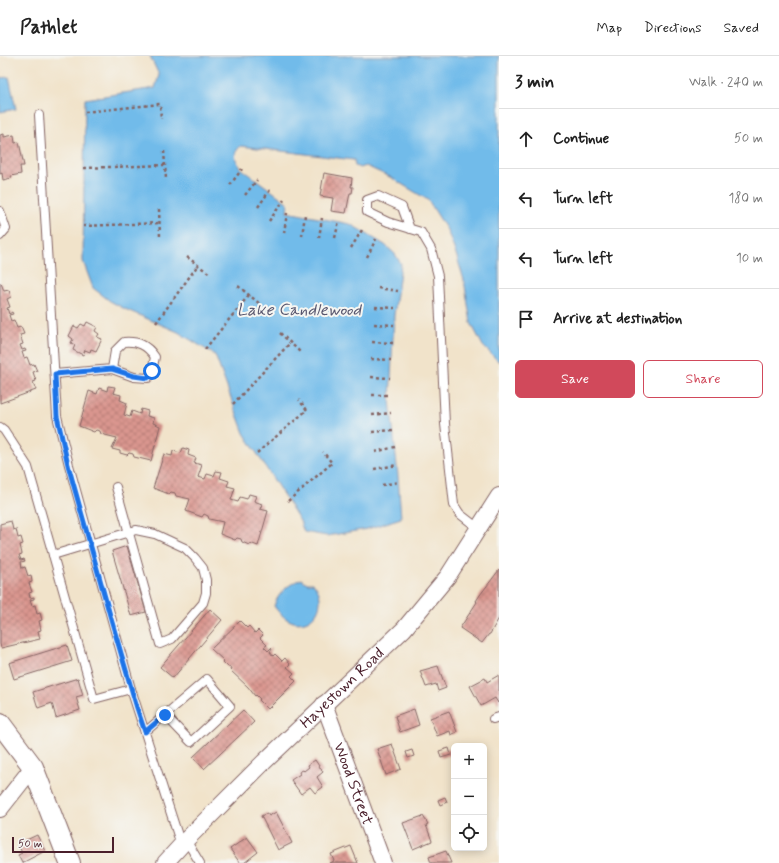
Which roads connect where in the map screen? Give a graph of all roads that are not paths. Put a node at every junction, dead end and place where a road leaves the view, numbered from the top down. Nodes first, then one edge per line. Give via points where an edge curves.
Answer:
1 (39, 115) dead end
2 (0, 211) edge
3 (410, 229) junction
4 (0, 236) edge
5 (112, 369) junction
6 (55, 374) junction
7 (0, 427) edge
8 (116, 487) dead end
9 (499, 496) edge
10 (478, 528) junction
11 (128, 532) junction
12 (90, 544) junction
13 (53, 555) junction
14 (131, 689) junction
15 (324, 704) junction
16 (165, 715) junction
17 (0, 723) edge
18 (145, 732) junction
19 (33, 767) junction
20 (0, 809) edge
21 (184, 842) junction
22 (70, 863) edge
23 (165, 863) edge
24 (200, 863) edge
25 (383, 863) edge

1 - 6 lane
2 - 4 lane via 6,230
3 - 3 lane via 367,212 367,200 378,196 402,207
3 - 10 lane via 422,232 431,249 438,276 445,424 454,505 460,514
5 - 5 lane via 148,378 155,357 150,350 135,342 124,342 115,351
5 - 6 lane
6 - 12 lane via 57,416
7 - 13 lane via 28,467
8 - 11 lane
9 - 10 street, Hayestown Road
10 - 15 street, Hayestown Road via 448,576 404,629
11 - 11 lane via 136,530 155,534 185,548 203,568 206,580 203,603 172,639 160,644
11 - 12 lane
12 - 13 lane
12 - 14 lane
13 - 14 lane via 94,699
14 - 18 lane
15 - 21 street, Hayestown Road
15 - 25 street, Wood Street
16 - 16 lane via 207,679 230,706 191,742
16 - 18 lane
17 - 19 street
18 - 21 lane
19 - 20 street
19 - 22 street
21 - 23 street, Hayestown Road
21 - 24 lane

